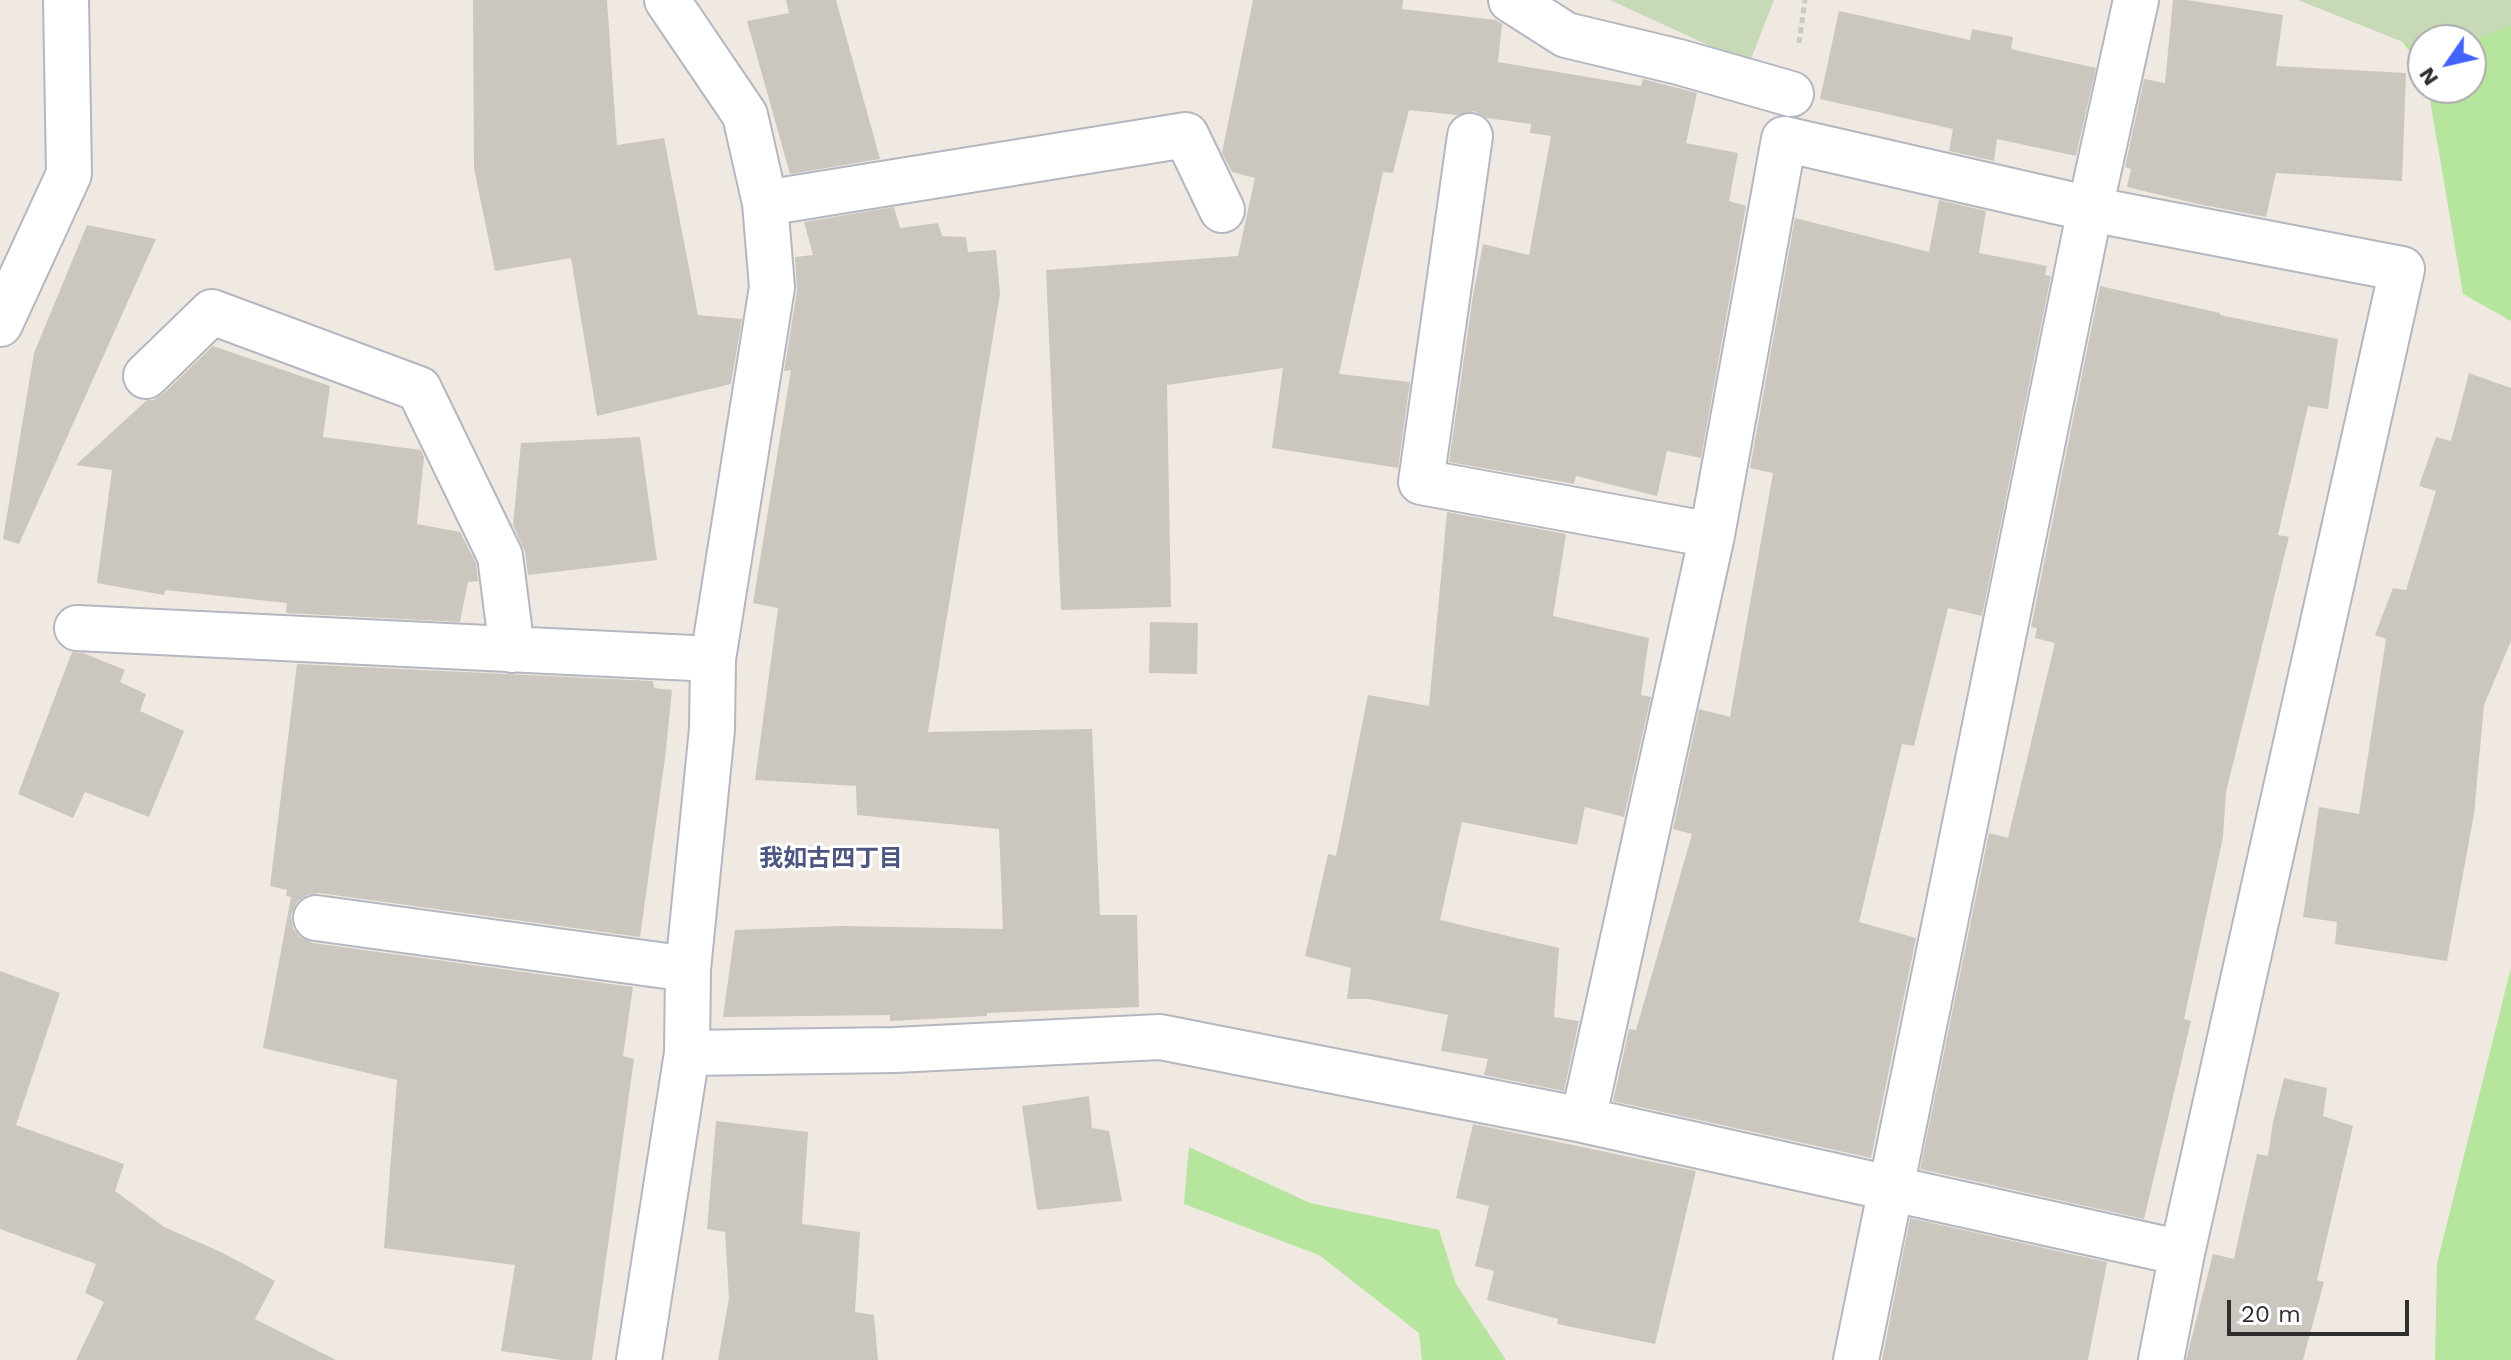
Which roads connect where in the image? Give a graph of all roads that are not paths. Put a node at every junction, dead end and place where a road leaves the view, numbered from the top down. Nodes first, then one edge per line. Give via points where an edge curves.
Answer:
1 (66, 0) edge
2 (667, 0) edge
3 (1511, 0) edge
4 (2136, 0) edge
5 (1791, 94) dead end
6 (1470, 136) dead end
7 (765, 203) junction
8 (2090, 209) junction
9 (1222, 210) dead end
10 (0, 324) edge
11 (146, 376) dead end
12 (1712, 535) junction
13 (77, 628) dead end
14 (512, 650) junction
15 (713, 659) junction
16 (316, 918) dead end
17 (688, 969) junction
18 (687, 1053) junction
19 (1583, 1120) junction
20 (1889, 1188) junction
21 (2182, 1253) junction
22 (639, 1360) edge
23 (1856, 1360) edge
24 (2161, 1360) edge

1 - 10 street via 69,174
2 - 7 street via 745,115
3 - 5 street via 1566,35
4 - 8 street
6 - 12 street via 1421,482
7 - 9 street via 1186,135
7 - 15 street via 772,287
8 - 12 street via 1784,139
8 - 20 street
8 - 21 street via 2402,269
11 - 14 street via 212,312 419,389 500,556
12 - 19 street
13 - 14 street
14 - 15 street
15 - 17 street via 712,729
16 - 17 street
17 - 18 street
18 - 19 street via 895,1050 1160,1037
18 - 22 street
19 - 20 street
20 - 21 street
20 - 23 street
21 - 24 street

